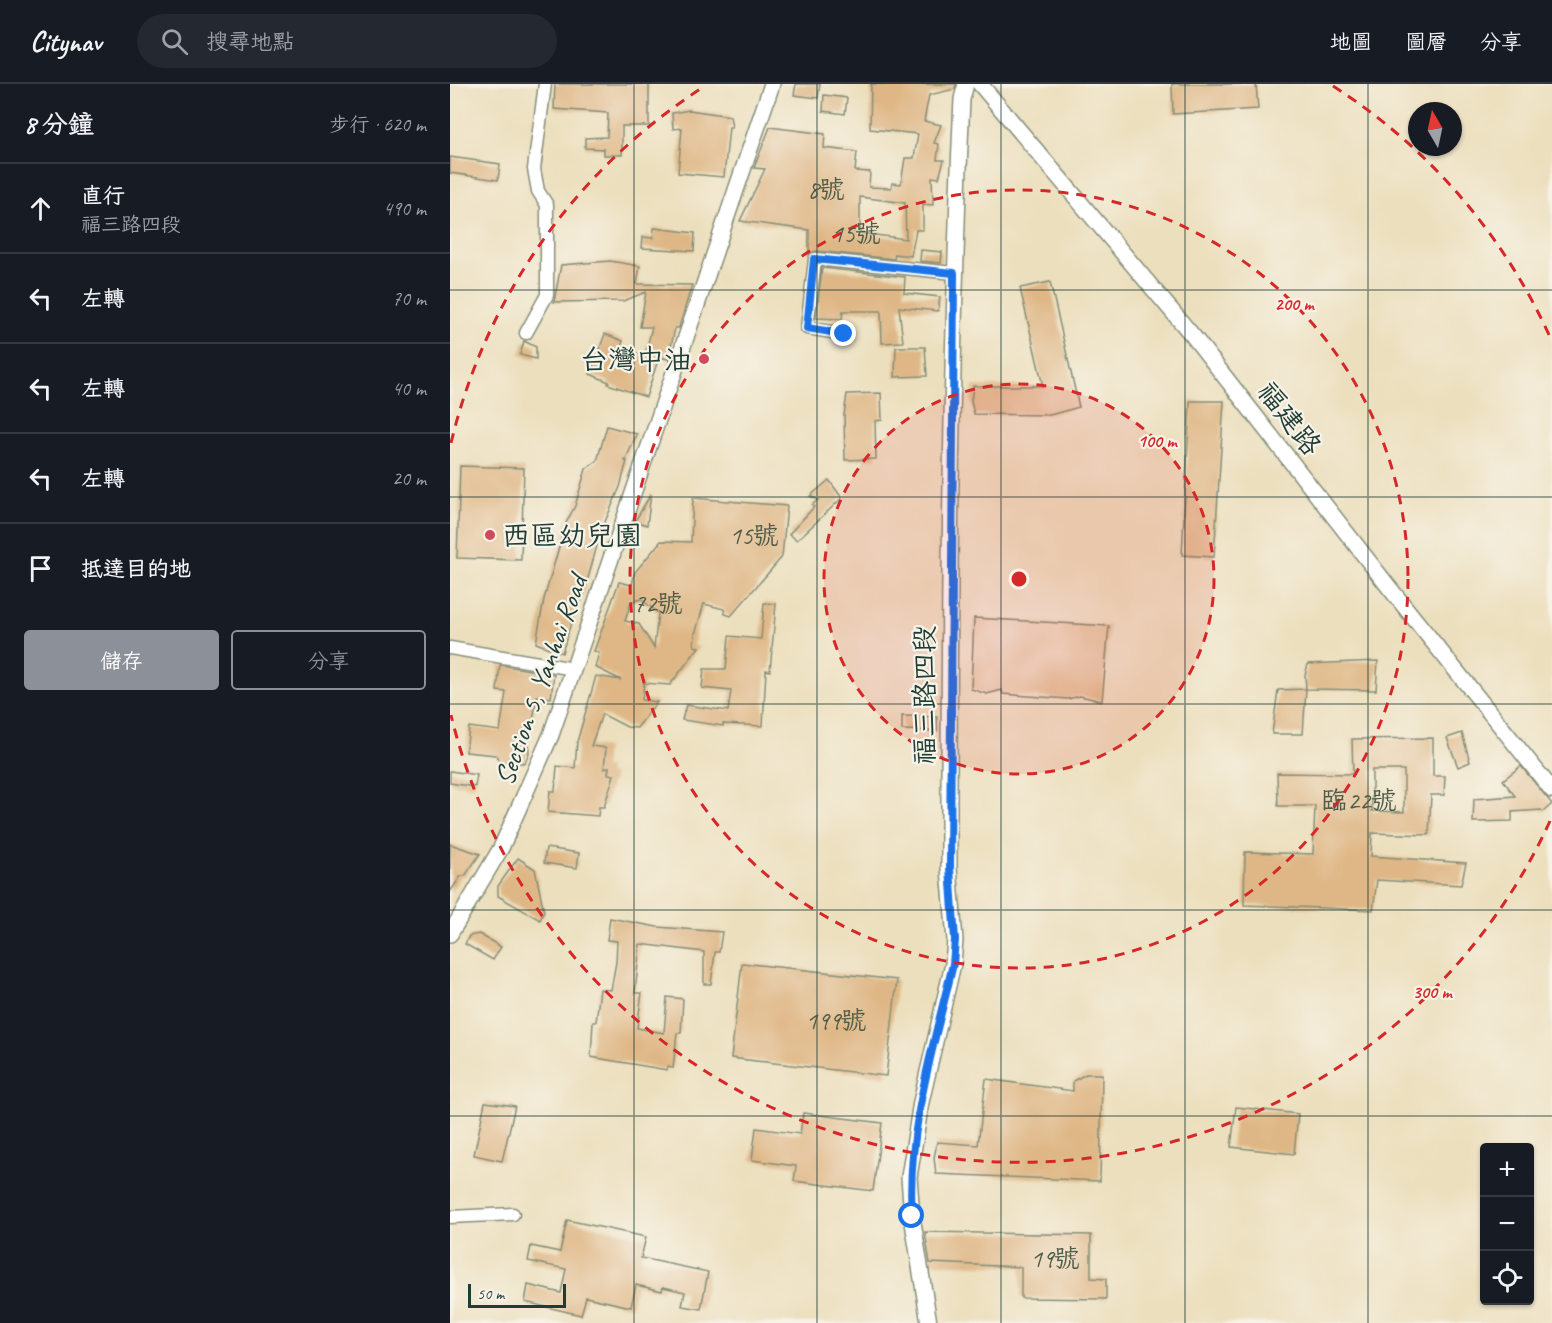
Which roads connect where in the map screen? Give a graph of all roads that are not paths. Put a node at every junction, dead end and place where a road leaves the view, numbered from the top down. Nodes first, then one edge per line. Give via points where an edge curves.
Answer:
1 (545, 84) edge
2 (772, 84) edge
3 (966, 84) edge
4 (980, 84) edge
5 (954, 273) junction
6 (526, 333) dead end
7 (844, 334) dead end
8 (450, 648) edge
9 (574, 669) junction
10 (1552, 789) edge
11 (450, 934) edge
12 (513, 1214) dead end
13 (450, 1217) edge
14 (929, 1323) edge

1 - 6 street via 534,169 538,191 548,206 547,295
2 - 9 street, Section 5, Yanhai Road
3 - 5 street, 福三路四段 via 962,99
4 - 10 street, 福建路 via 1193,336
5 - 7 street via 814,259 807,328
5 - 14 street, 福三路四段 via 950,868 955,940 909,1177
8 - 9 street
9 - 11 street, Section 5, Yanhai Road via 536,773 501,848
12 - 13 street

